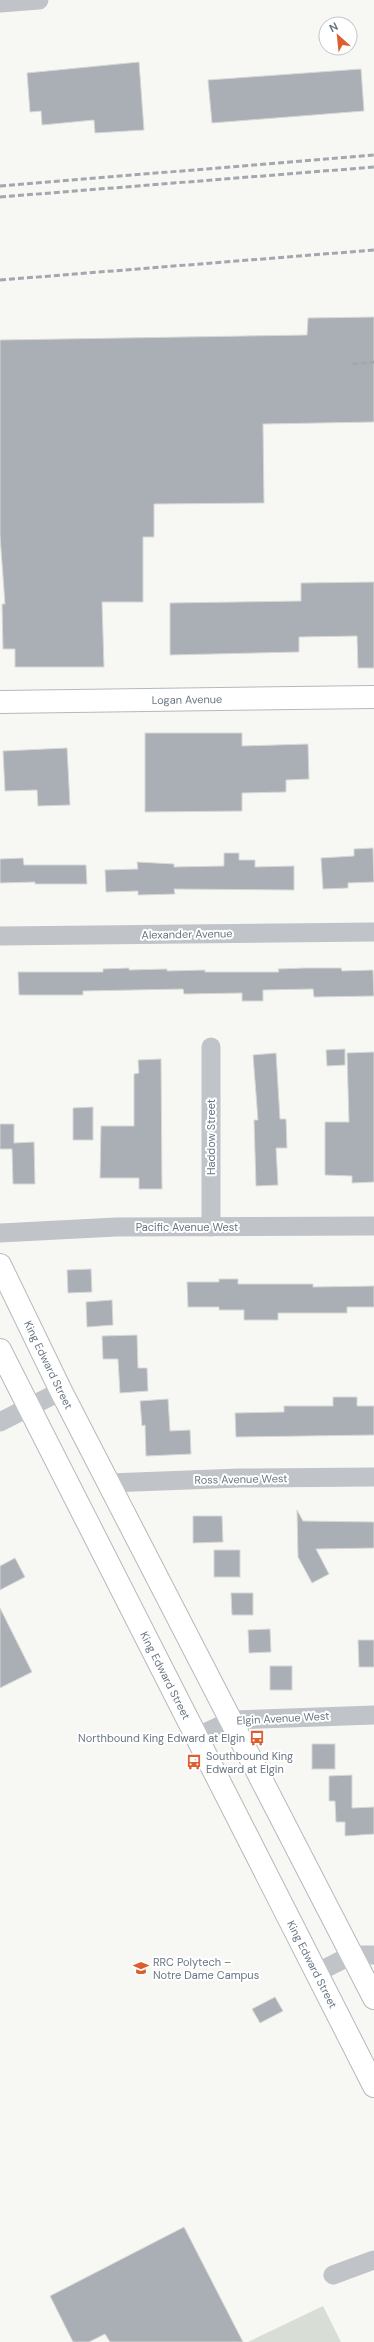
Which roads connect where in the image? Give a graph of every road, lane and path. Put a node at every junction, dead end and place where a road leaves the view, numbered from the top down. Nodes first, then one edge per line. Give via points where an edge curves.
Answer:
1 (39, 0) edge
2 (0, 3) edge
3 (374, 696) edge
4 (0, 702) edge
5 (374, 932) edge
6 (0, 936) edge
7 (211, 1047) dead end
8 (374, 1226) edge
9 (211, 1227) junction
10 (0, 1233) edge
11 (0, 1265) edge
12 (0, 1350) edge
13 (61, 1391) junction
14 (29, 1406) junction
15 (0, 1422) edge
16 (374, 1477) edge
17 (109, 1484) junction
18 (374, 1714) edge
19 (232, 1720) junction
20 (196, 1737) junction
21 (352, 1955) junction
22 (374, 1955) edge
23 (316, 1973) junction
24 (374, 1998) edge
25 (374, 2086) edge
26 (374, 2260) edge
27 (332, 2274) dead end

1 - 2 street
3 - 4 main road, Logan Avenue
5 - 6 street, Alexander Avenue
7 - 9 street, Haddow Street
8 - 9 street, Pacific Avenue West
9 - 10 street, Pacific Avenue West via 116,1227
11 - 13 main road, King Edward Street
12 - 14 main road, King Edward Street
13 - 14 street
13 - 17 main road, King Edward Street
14 - 15 street
14 - 20 main road, King Edward Street
16 - 17 street, Ross Avenue West via 240,1478
17 - 19 main road, King Edward Street
18 - 19 street, Elgin Avenue West
19 - 20 street, Elgin Avenue West
19 - 21 main road, King Edward Street
20 - 23 main road, King Edward Street
21 - 22 street
21 - 23 street
21 - 24 main road, King Edward Street
23 - 25 main road, King Edward Street
26 - 27 street

